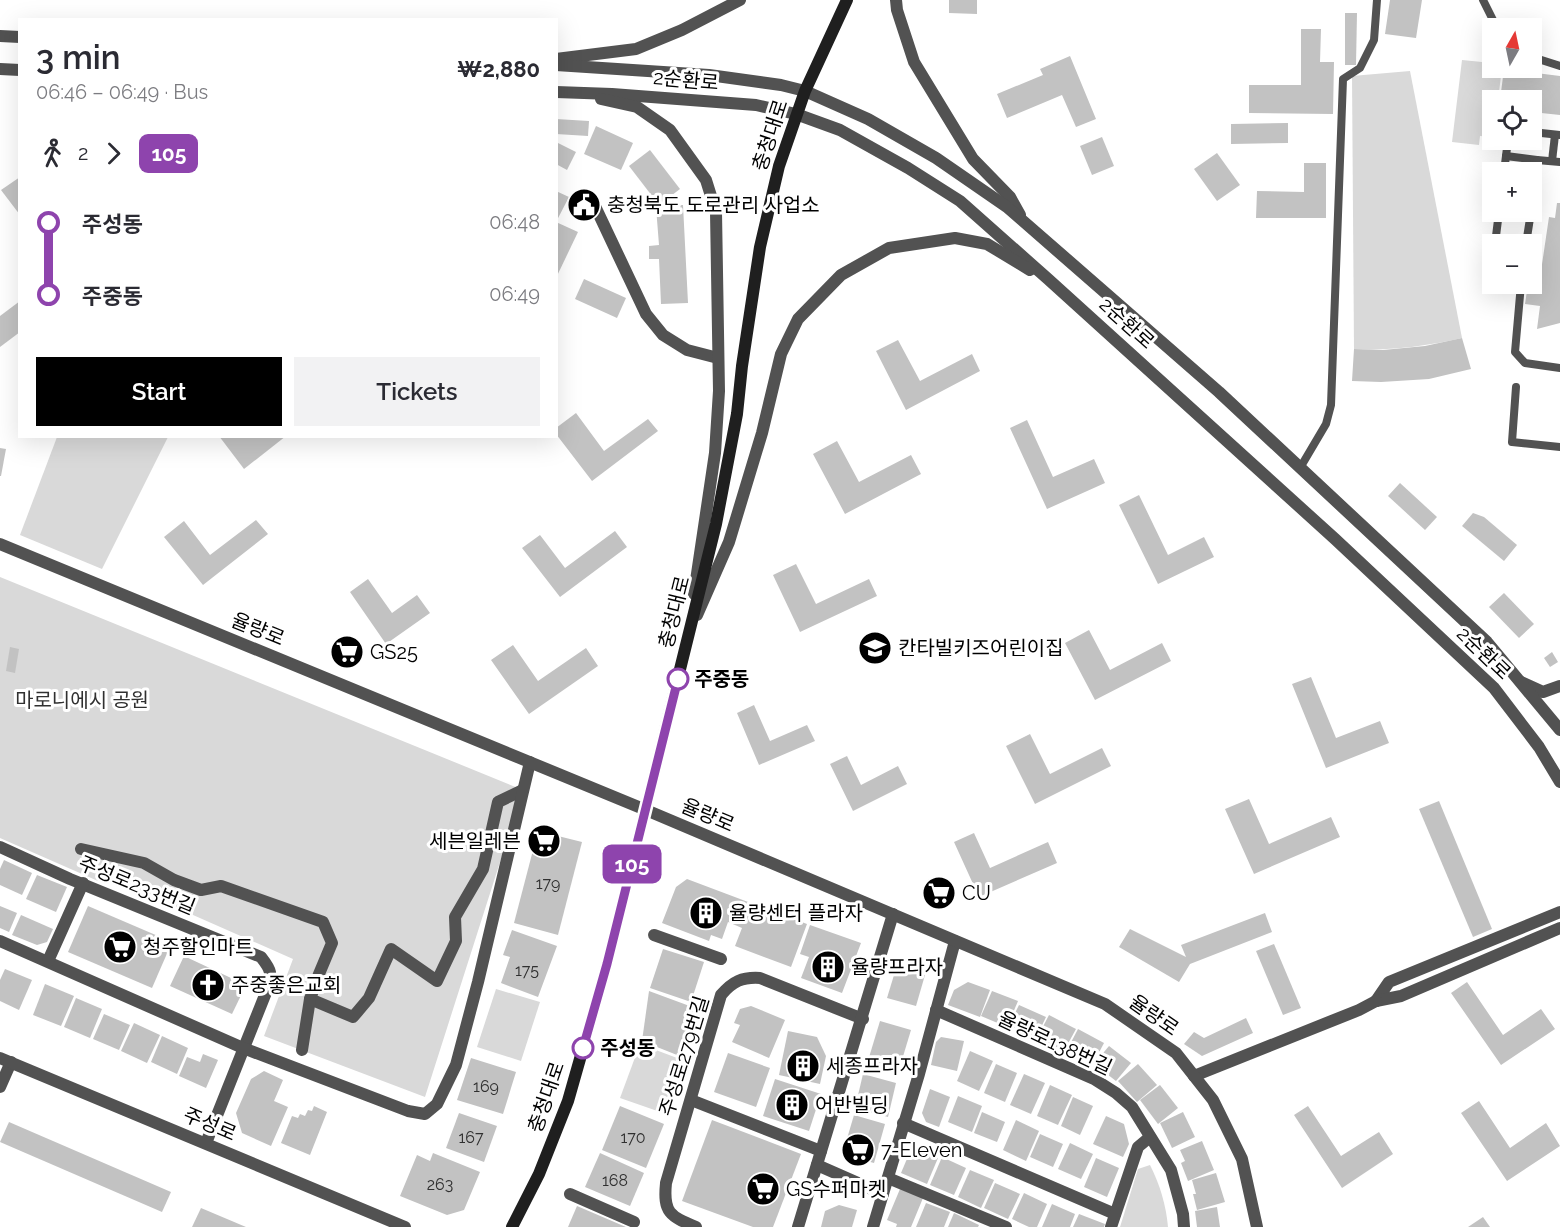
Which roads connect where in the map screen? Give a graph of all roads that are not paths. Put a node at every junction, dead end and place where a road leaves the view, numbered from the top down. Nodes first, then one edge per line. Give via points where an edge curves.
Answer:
1 (740, 0) edge
2 (847, 0) edge
3 (896, 0) edge
4 (1377, 0) edge
5 (1483, 0) edge
6 (1492, 18) edge
7 (0, 36) edge
8 (18, 37) edge
9 (558, 59) edge
10 (1542, 60) edge
11 (558, 65) edge
12 (1560, 66) edge
13 (0, 69) edge
14 (18, 70) edge
15 (805, 91) junction
16 (558, 92) edge
17 (574, 92) junction
18 (796, 114) junction
19 (1542, 133) edge
20 (1558, 135) edge
21 (1507, 150) edge
22 (1506, 156) junction
23 (1537, 160) joint
24 (1505, 162) edge
25 (1556, 162) edge
26 (594, 204) dead end
27 (1024, 221) junction
28 (1057, 286) junction
29 (1520, 294) edge
30 (718, 358) junction
31 (1560, 368) edge
32 (1516, 387) dead end
33 (1560, 447) edge
34 (1300, 468) junction
35 (0, 544) edge
36 (688, 635) junction
37 (1521, 682) junction
38 (1560, 686) edge
39 (1560, 730) edge
40 (530, 762) junction
41 (1560, 782) edge
42 (523, 790) junction
43 (646, 810) junction
44 (0, 847) edge
45 (81, 849) dead end
46 (83, 883) junction
47 (1560, 912) edge
48 (893, 915) junction
49 (1560, 928) edge
50 (654, 935) dead end
51 (0, 941) edge
52 (956, 941) junction
53 (721, 959) dead end
54 (48, 961) junction
55 (310, 999) junction
56 (1376, 1001) junction
57 (936, 1010) junction
58 (863, 1019) junction
59 (243, 1048) junction
60 (302, 1050) dead end
61 (5, 1060) edge
62 (1194, 1076) junction
63 (0, 1087) edge
64 (691, 1100) junction
65 (903, 1123) junction
66 (1150, 1137) junction
67 (206, 1143) junction
68 (821, 1151) junction
69 (817, 1165) junction
70 (888, 1178) junction
71 (570, 1194) dead end
72 (883, 1194) junction
73 (1115, 1214) junction
74 (634, 1222) dead end
75 (405, 1227) edge
76 (512, 1227) edge
77 (696, 1227) edge
78 (798, 1227) edge
79 (873, 1227) edge
80 (1006, 1227) edge
81 (1111, 1227) edge
82 (1184, 1227) edge
83 (1257, 1227) edge

1 - 9 street via 636,49
2 - 15 main road, 충청대로
3 - 27 street via 914,62 973,159 1010,197
4 - 34 lane via 1374,40 1360,68 1342,79 1331,405 1326,424
5 - 6 lane
7 - 8 street
10 - 12 lane
11 - 15 street, 2순환로 via 710,75
13 - 14 street
15 - 18 main road, 충청대로
15 - 27 street, 2순환로 via 868,119 936,158
16 - 17 street, 2순환로
17 - 18 street, 2순환로 via 756,105
17 - 30 street via 637,107 670,130 706,180 716,212
18 - 28 street, 2순환로 via 840,130 960,201
18 - 36 main road, 충청대로 via 778,166 760,246 735,425 716,524
19 - 20 lane
20 - 25 lane
21 - 22 lane
22 - 23 lane
22 - 24 lane
23 - 25 lane
26 - 30 street via 646,314 663,335 687,350
27 - 34 street, 2순환로
28 - 36 street via 987,244 955,238 889,248 841,275 798,319 781,354 729,542
28 - 41 street, 2순환로 via 1494,688
29 - 31 lane via 1515,352 1525,363
30 - 36 street via 714,453
32 - 33 lane via 1512,442
34 - 37 street, 2순환로 via 1487,642
35 - 40 street, 율량로
36 - 43 main road, 충청대로
37 - 38 street via 1543,692
37 - 39 street, 2순환로
40 - 42 street
40 - 43 street, 율량로
42 - 55 street via 498,802 483,869 455,917 456,940 437,981 391,949 369,998 353,1017
42 - 59 street via 456,1065 436,1104 425,1114 408,1111
43 - 48 street, 율량로
43 - 76 main road, 충청대로 via 568,1101 539,1174
44 - 46 street, 주성로233번길
45 - 55 street via 144,863 201,890 221,886 323,922 332,942
46 - 54 street
46 - 59 street, 주성로233번길 via 261,957 271,975
47 - 56 street via 1389,982
48 - 52 street, 율량로
48 - 58 street
49 - 56 street via 1401,996
50 - 53 street
51 - 54 street
52 - 57 street
52 - 62 street, 율량로 via 1105,1004 1176,1053
54 - 59 street
55 - 60 street
56 - 62 street
57 - 65 street
57 - 66 street, 율량로138번길 via 1094,1079 1132,1107
58 - 64 street, 주성로279번길 via 760,978 744,977 721,995
58 - 68 street
59 - 67 street
61 - 63 street
61 - 67 street, 주성로
62 - 83 street, 율량로 via 1213,1100 1242,1159
64 - 68 street
64 - 77 street, 주성로279번길 via 665,1198 674,1218
65 - 70 street
65 - 73 street
66 - 73 street via 1138,1147
66 - 82 street, 율량로138번길 via 1171,1170
67 - 75 street, 주성로
68 - 69 street
69 - 72 street
69 - 78 street
70 - 72 street
70 - 80 street
71 - 74 street
72 - 79 street
73 - 81 street

